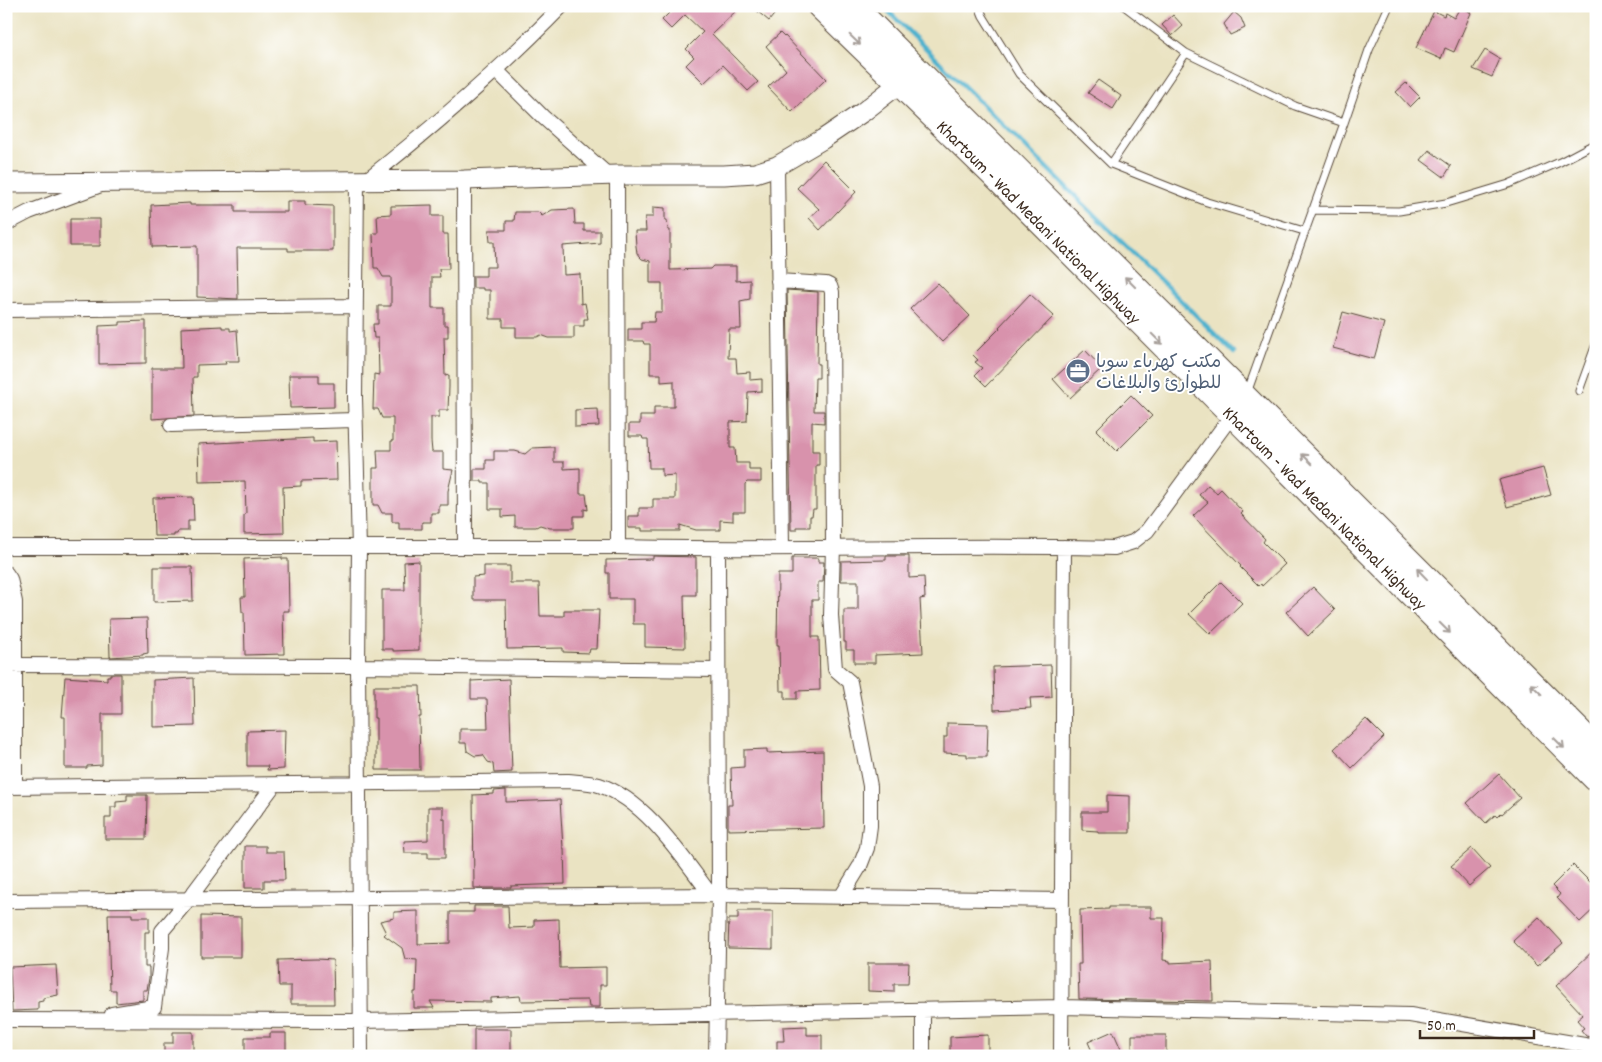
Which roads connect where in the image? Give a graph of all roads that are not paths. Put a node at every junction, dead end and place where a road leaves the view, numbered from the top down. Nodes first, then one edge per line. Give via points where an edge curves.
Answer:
1 (562, 6) edge
2 (820, 6) edge
3 (853, 6) edge
4 (980, 6) edge
5 (1124, 6) edge
6 (1389, 6) edge
7 (1186, 53) junction
8 (497, 71) junction
9 (900, 83) junction
10 (1344, 123) junction
11 (1596, 144) edge
12 (1111, 164) junction
13 (777, 166) junction
14 (613, 175) junction
15 (464, 180) junction
16 (361, 181) junction
17 (109, 182) junction
18 (6, 183) edge
19 (1312, 210) junction
20 (6, 224) edge
21 (1304, 231) junction
22 (778, 281) junction
23 (355, 306) junction
24 (6, 310) edge
25 (1596, 344) edge
26 (1579, 391) dead end
27 (1239, 407) junction
28 (356, 420) junction
29 (171, 425) dead end
30 (466, 546) junction
31 (6, 547) edge
32 (618, 547) junction
33 (782, 547) junction
34 (833, 547) junction
35 (1064, 547) junction
36 (359, 548) junction
37 (718, 550) junction
38 (6, 573) edge
39 (10, 665) edge
40 (358, 666) junction
41 (718, 670) junction
42 (1596, 748) edge
43 (1596, 779) edge
44 (274, 784) junction
45 (359, 784) junction
46 (11, 787) edge
47 (6, 891) edge
48 (715, 895) junction
49 (841, 897) junction
50 (360, 899) junction
51 (188, 900) junction
52 (1062, 900) junction
53 (12, 901) edge
54 (1062, 1008) junction
55 (923, 1010) junction
56 (717, 1014) junction
57 (6, 1020) edge
58 (70, 1020) junction
59 (361, 1021) junction
60 (1596, 1047) edge
61 (361, 1056) edge
62 (716, 1056) edge
63 (923, 1056) edge
64 (1061, 1056) edge

1 - 8 street
2 -> 9 highway, Khartoum - Wad Medani National Highway
27 -> 3 highway, Khartoum - Wad Medani National Highway via 1101,253
4 - 12 lane via 1019,74
5 - 7 lane
6 - 10 lane via 1369,50
7 - 10 lane via 1295,106
7 - 12 lane
8 - 14 street via 544,117
8 - 16 street via 452,112
9 - 13 street via 823,140
9 -> 27 highway, Khartoum - Wad Medani National Highway
10 - 19 lane
11 - 19 lane via 1509,184 1446,202 1399,211
12 - 21 lane via 1207,202
13 - 14 street via 755,173 724,175
13 - 22 street
14 - 15 street
14 - 32 street
15 - 16 street
15 - 30 street
16 - 17 street
16 - 23 street
17 - 18 street
17 - 20 street
19 - 21 lane
21 - 27 lane
22 - 33 street
22 - 34 street via 826,284 832,292
23 - 24 street
23 - 28 street
25 - 26 lane
27 - 35 street via 1147,531 1133,542 1114,548
42 -> 27 highway, Khartoum - Wad Medani National Highway
27 -> 43 highway, Khartoum - Wad Medani National Highway
28 - 29 street
28 - 36 street
30 - 32 street
30 - 36 street
31 - 36 street
32 - 37 street
33 - 34 street
33 - 37 street
34 - 35 street
34 - 49 street via 831,615 835,669 850,682 870,786 867,848
35 - 52 street
36 - 40 street
37 - 41 street
38 - 39 street via 15,602
39 - 40 street
39 - 46 street
40 - 41 street
40 - 45 street
41 - 48 street
44 - 45 street
44 - 46 street
44 - 51 street
45 - 48 street via 568,781 598,785 642,811
45 - 50 street
47 - 53 street
48 - 49 street
48 - 50 street
48 - 56 street
49 - 52 street
50 - 51 street
50 - 59 street
51 - 53 street
51 - 58 street via 162,931 154,1007
52 - 54 street
54 - 55 street
54 - 60 street via 1410,1015
54 - 64 street
55 - 56 street
55 - 63 street
56 - 59 street
56 - 62 street
57 - 58 street
58 - 59 street
59 - 61 street

